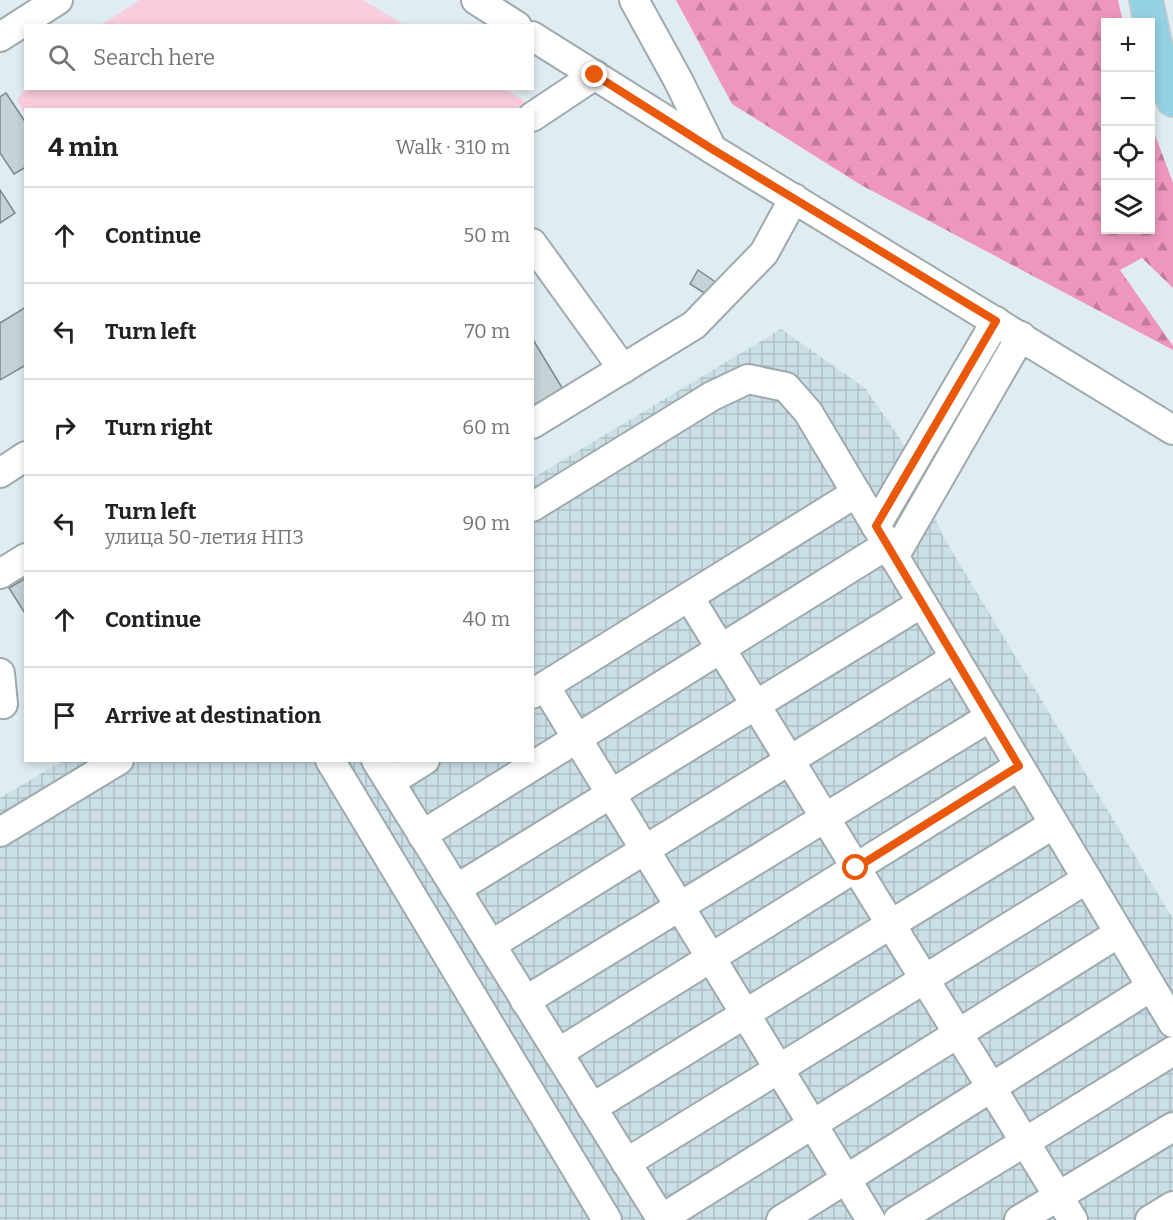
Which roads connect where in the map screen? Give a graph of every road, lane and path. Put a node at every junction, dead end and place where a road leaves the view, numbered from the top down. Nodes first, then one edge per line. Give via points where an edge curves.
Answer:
1 (57, 0) edge
2 (476, 0) edge
3 (634, 0) edge
4 (1146, 0) edge
5 (514, 24) edge
6 (0, 37) edge
7 (534, 37) edge
8 (595, 75) junction
9 (1173, 100) edge
10 (534, 116) edge
11 (712, 149) junction
12 (794, 198) junction
13 (534, 246) edge
14 (996, 321) junction
15 (1021, 336) junction
16 (624, 369) junction
17 (534, 423) edge
18 (1173, 430) edge
19 (24, 457) edge
20 (0, 472) edge
21 (856, 493) junction
22 (534, 506) edge
23 (886, 543) junction
24 (24, 559) edge
25 (0, 574) edge
26 (689, 597) junction
27 (922, 603) junction
28 (721, 649) junction
29 (955, 658) junction
30 (0, 673) edge
31 (539, 690) edge
32 (3, 704) dead end
33 (756, 705) junction
34 (990, 717) junction
35 (577, 739) junction
36 (789, 760) junction
37 (116, 762) edge
38 (331, 762) edge
39 (418, 762) edge
40 (1019, 766) junction
41 (383, 772) edge
42 (610, 794) junction
43 (825, 818) junction
44 (1054, 824) junction
45 (0, 832) edge
46 (422, 835) junction
47 (645, 850) junction
48 (856, 868) junction
49 (1087, 879) junction
50 (456, 890) junction
51 (680, 907) junction
52 (891, 924) junction
53 (1119, 933) junction
54 (491, 945) junction
55 (711, 958) junction
56 (925, 979) junction
57 (1151, 987) junction
58 (525, 1001) junction
59 (745, 1014) junction
60 (1173, 1023) edge
61 (958, 1034) junction
62 (1173, 1051) edge
63 (558, 1053) junction
64 (778, 1069) junction
65 (991, 1087) junction
66 (592, 1108) junction
67 (813, 1124) junction
68 (1173, 1127) edge
69 (1025, 1142) junction
70 (626, 1163) junction
71 (846, 1179) junction
72 (1173, 1206) edge
73 (1066, 1208) edge
74 (607, 1220) edge
75 (661, 1220) edge
76 (781, 1220) edge
77 (871, 1220) edge
78 (898, 1220) edge
79 (1019, 1220) edge
80 (1150, 1220) edge

1 - 6 street
2 - 5 street
3 - 11 street
4 - 9 main road
7 - 8 street
8 - 10 street
8 - 11 street
11 - 12 street
12 - 14 street
12 - 16 street via 764,253 694,325
13 - 16 street
14 - 15 street
14 - 23 street
15 - 18 street
15 - 23 street
16 - 17 street
19 - 20 street
21 - 22 street via 808,412 786,387 748,379 712,396
21 - 23 street
21 - 26 street
23 - 27 street
23 - 28 street
24 - 25 street
26 - 28 street
26 - 31 street
27 - 29 street
27 - 33 street
28 - 33 street
28 - 35 street
29 - 34 street
29 - 36 street
30 - 32 street
31 - 35 street
33 - 36 street
33 - 42 street
34 - 40 street
34 - 43 street
35 - 42 street
35 - 46 street
36 - 43 street
36 - 47 street
37 - 45 street
38 - 74 street
39 - 41 street
40 - 44 street
40 - 48 street
41 - 46 street
42 - 47 street
42 - 50 street
43 - 48 street
43 - 51 street
44 - 49 street
44 - 52 street
46 - 50 street
47 - 51 street
47 - 54 street
48 - 52 street
48 - 55 street
49 - 53 street
49 - 56 street
50 - 54 street
51 - 55 street
51 - 58 street
52 - 56 street
52 - 59 street
53 - 57 street
53 - 61 street
54 - 58 street
55 - 59 street
55 - 63 street
56 - 61 street
56 - 64 street
57 - 60 street
57 - 65 street
58 - 63 street
59 - 64 street
59 - 66 street
61 - 65 street
61 - 67 street
62 - 69 street
63 - 66 street
64 - 67 street
64 - 70 street
65 - 69 street
65 - 71 street
66 - 70 street
67 - 71 street
67 - 75 street
68 - 73 street
69 - 73 street
69 - 78 street
70 - 75 street
71 - 76 street
71 - 77 street
72 - 80 street
73 - 79 street

